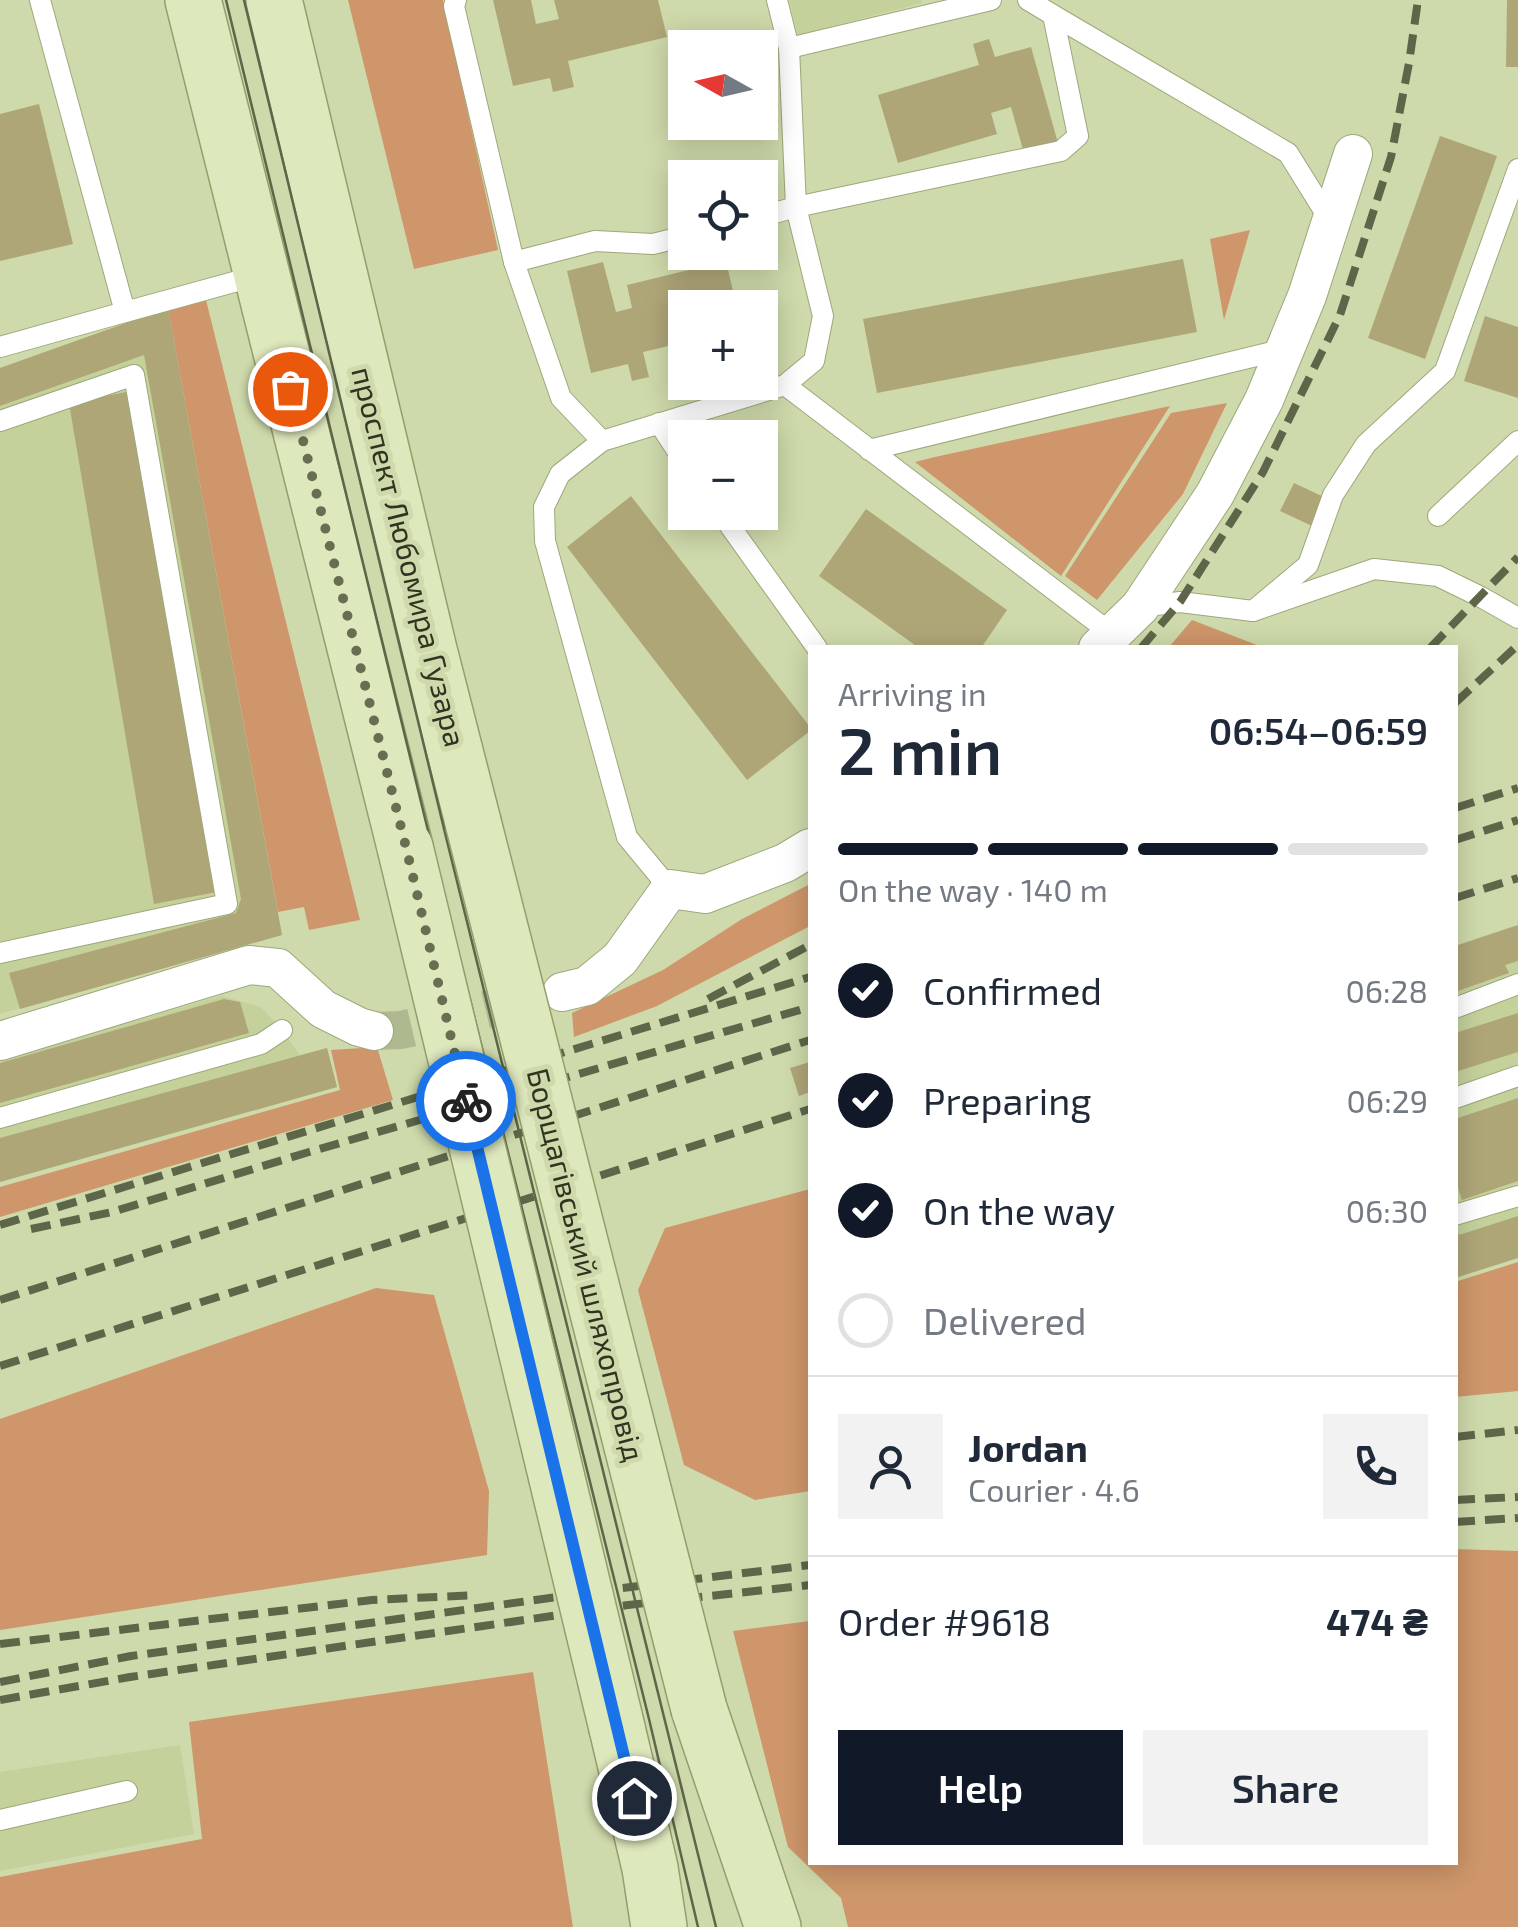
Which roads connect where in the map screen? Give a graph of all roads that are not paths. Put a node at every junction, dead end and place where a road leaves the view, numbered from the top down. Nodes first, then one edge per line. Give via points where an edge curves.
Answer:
1 (40, 0) edge
2 (193, 0) edge
3 (274, 0) edge
4 (456, 0) edge
5 (777, 0) edge
6 (990, 0) edge
7 (1028, 0) edge
8 (1052, 15) junction
9 (789, 48) junction
10 (1353, 154) dead end
11 (1518, 169) edge
12 (796, 208) junction
13 (778, 212) edge
14 (1331, 222) junction
15 (668, 240) edge
16 (514, 262) junction
17 (262, 274) junction
18 (126, 312) junction
19 (0, 347) edge
20 (1285, 349) junction
21 (785, 385) junction
22 (0, 421) edge
23 (659, 423) junction
24 (668, 437) edge
25 (602, 441) junction
26 (1518, 441) edge
27 (870, 450) junction
28 (1438, 516) dead end
29 (733, 530) edge
30 (1140, 607) junction
31 (1253, 611) junction
32 (1518, 618) edge
33 (1105, 641) edge
34 (815, 645) edge
35 (473, 822) joint
36 (808, 849) edge
37 (670, 889) junction
38 (0, 953) edge
39 (1518, 984) edge
40 (562, 992) tunnel mouth
41 (1458, 1007) edge
42 (282, 1030) dead end
43 (374, 1032) tunnel mouth
44 (0, 1040) edge
45 (1518, 1076) edge
46 (1458, 1097) edge
47 (0, 1118) edge
48 (1518, 1196) edge
49 (1458, 1209) edge
50 (127, 1791) dead end
51 (0, 1820) edge
52 (659, 1927) edge
53 (773, 1927) edge

1 - 18 lane
2 - 17 main road
3 - 35 main road, проспект Любомира Гузара
4 - 16 lane
5 - 9 lane
6 - 9 lane
7 - 8 lane
8 - 12 lane via 1078,136 1061,151
8 - 14 lane via 1288,152
9 - 12 lane
10 - 14 street
11 - 31 lane via 1445,372 1366,444 1333,495 1308,565
12 - 13 lane
12 - 21 lane via 823,316 814,361
14 - 20 street
15 - 16 lane via 595,241
16 - 25 lane via 561,398
17 - 18 lane
17 - 52 main road, bridge via 618,1728
18 - 19 lane
20 - 27 lane
20 - 30 street via 1214,494
21 - 23 lane
21 - 27 lane
22 - 38 lane via 134,375 227,904
23 - 24 lane
23 - 25 lane
25 - 37 lane via 560,474 544,508 545,541 626,837
26 - 28 lane
27 - 33 lane
29 - 34 lane
30 - 31 lane via 1180,602
30 - 33 street
31 - 32 lane via 1374,569 1438,576
35 - 53 main road, Борщагівський шляхопровід, bridge via 699,1709
36 - 37 street via 706,894
37 - 40 street via 620,960 587,986
39 - 41 lane
42 - 47 lane via 262,1044
43 - 44 street via 323,1009 278,968 249,965
45 - 46 lane
48 - 49 lane
50 - 51 lane

